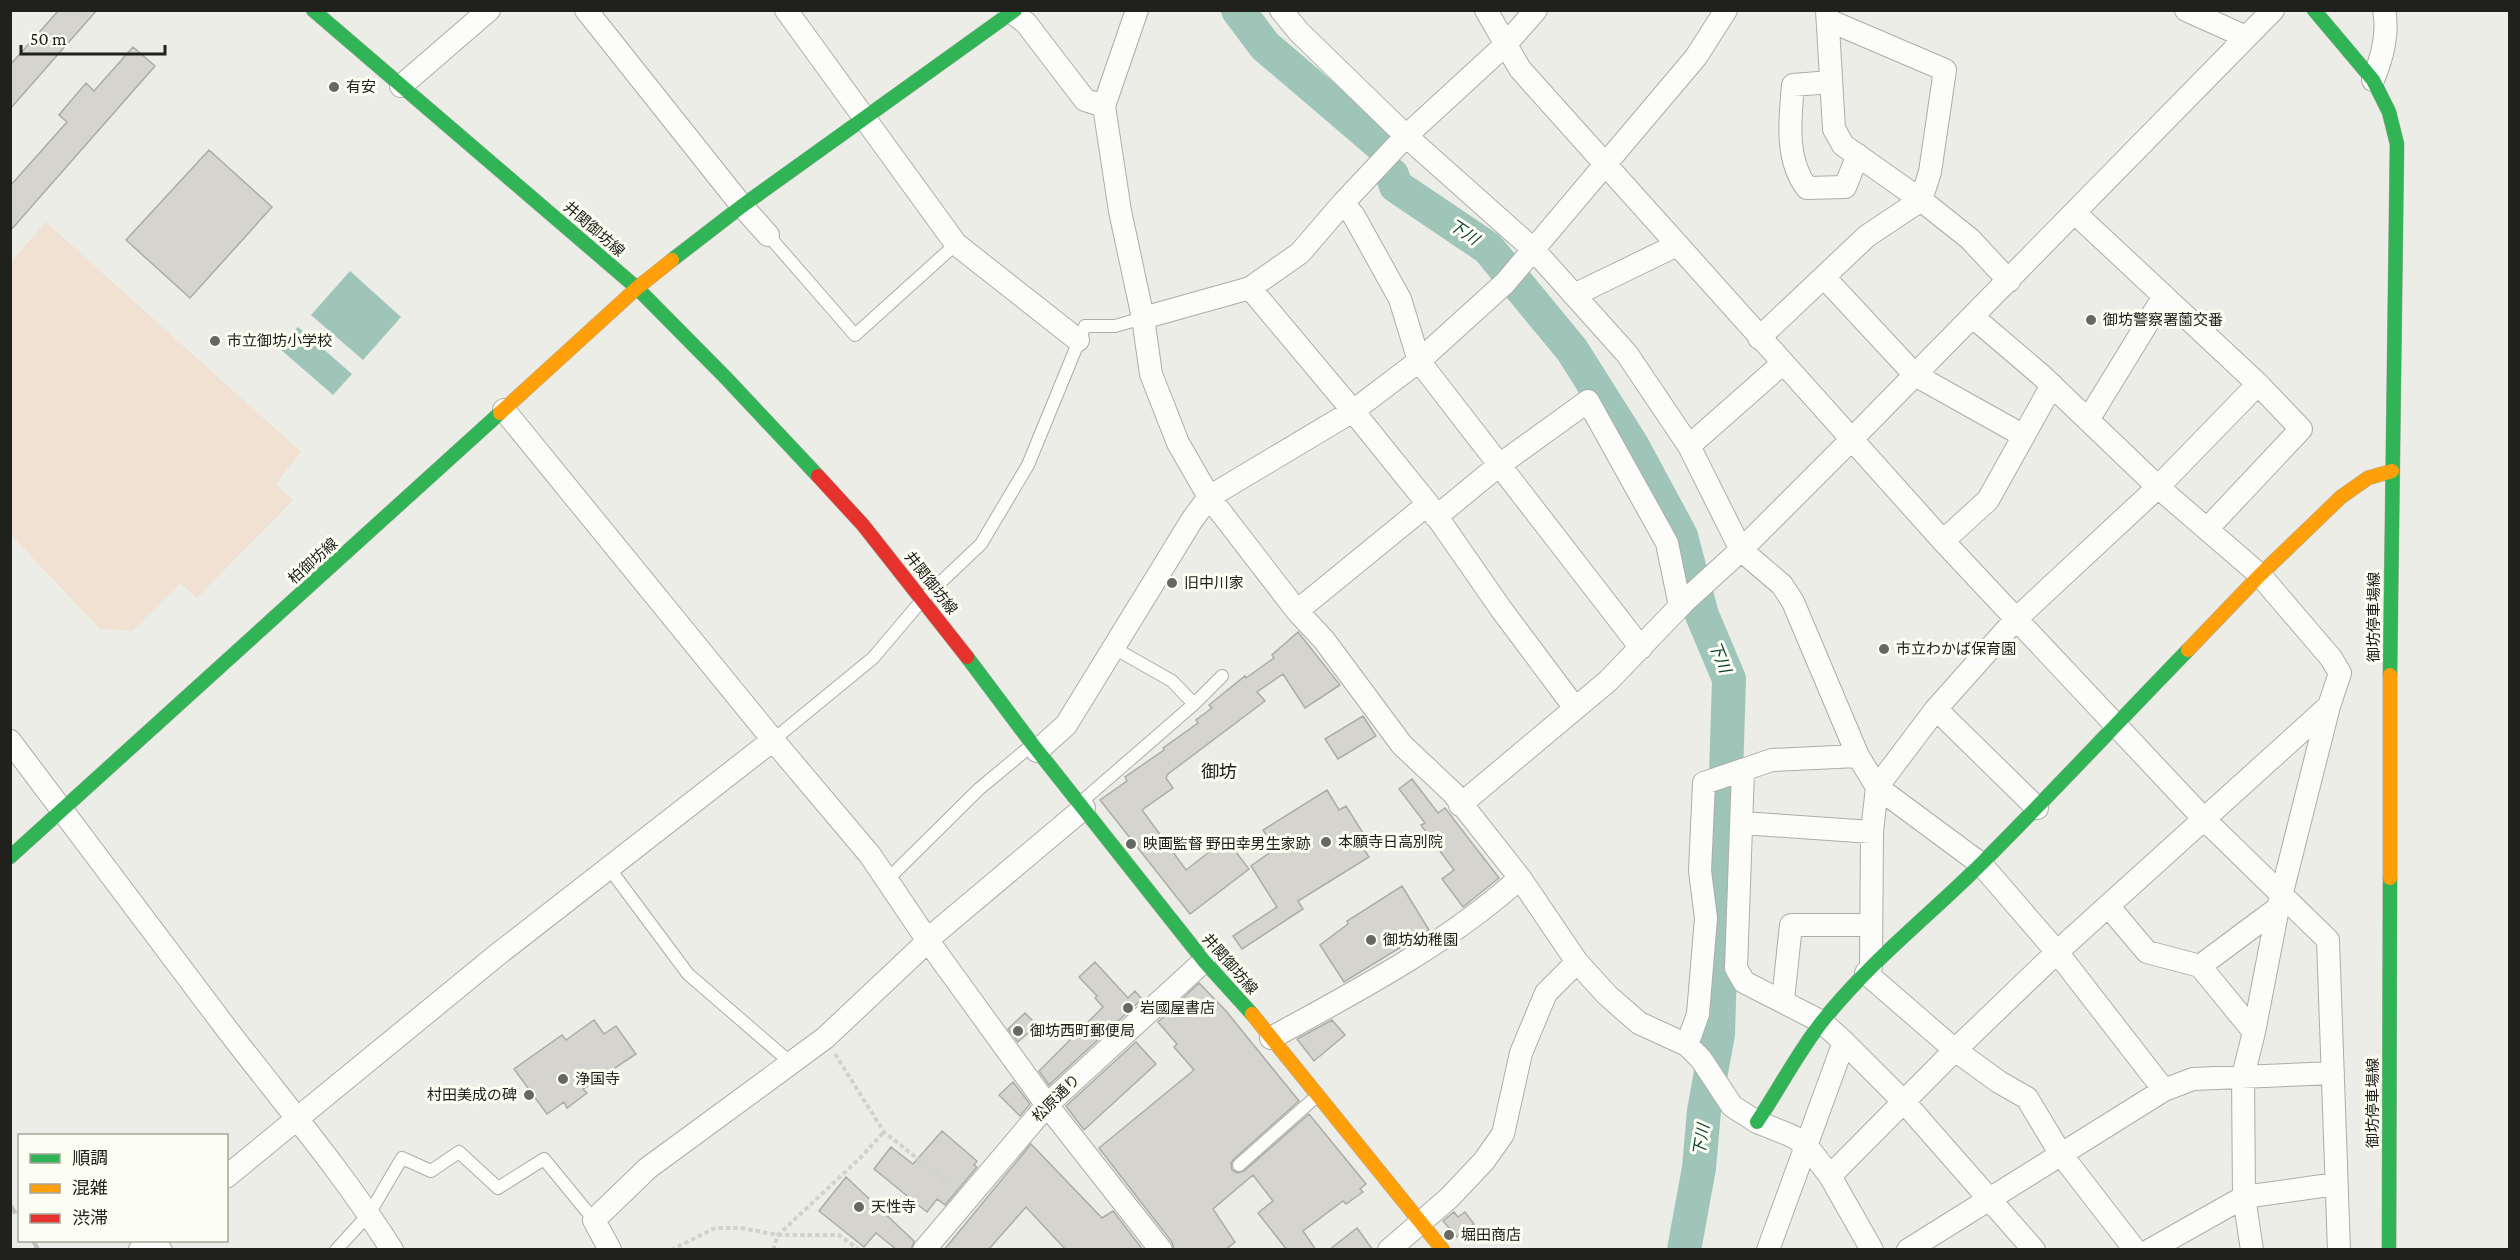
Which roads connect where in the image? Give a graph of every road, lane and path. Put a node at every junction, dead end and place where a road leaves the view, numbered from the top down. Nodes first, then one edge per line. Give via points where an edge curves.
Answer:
1 (313, 10) edge
2 (489, 10) edge
3 (586, 10) edge
4 (786, 10) edge
5 (1137, 10) edge
6 (1486, 10) edge
7 (1536, 10) edge
8 (1726, 10) edge
9 (2186, 10) edge
10 (2273, 10) edge
11 (2314, 10) edge
12 (2384, 10) edge
13 (1012, 11) edge
14 (1289, 14) edge
15 (1828, 16) edge
16 (2246, 37) junction
17 (1505, 45) junction
18 (2373, 80) junction
19 (1831, 82) junction
20 (401, 86) junction
21 (1104, 106) junction
22 (863, 118) junction
23 (1406, 136) junction
24 (1858, 155) junction
25 (1605, 163) junction
26 (1921, 200) junction
27 (1342, 203) junction
28 (742, 206) junction
29 (2075, 213) junction
30 (768, 235) joint
31 (956, 244) junction
32 (1677, 245) junction
33 (1527, 256) junction
34 (1824, 277) junction
35 (2009, 280) junction
36 (637, 288) junction
37 (1250, 288) junction
38 (1574, 295) junction
39 (2164, 296) junction
40 (1973, 317) junction
41 (1143, 318) junction
42 (1759, 338) junction
43 (1078, 340) junction
44 (1419, 361) junction
45 (1782, 364) junction
46 (1916, 375) junction
47 (2258, 384) junction
48 (2052, 386) junction
49 (504, 410) junction
50 (1353, 411) junction
51 (2088, 420) junction
52 (2024, 436) junction
53 (1850, 441) junction
54 (1689, 446) junction
55 (1498, 466) junction
56 (2392, 471) junction
57 (2158, 487) junction
58 (1209, 497) junction
59 (1432, 510) junction
60 (2206, 529) junction
61 (1943, 541) junction
62 (1741, 550) junction
63 (2260, 575) junction
64 (923, 598) junction
65 (1683, 603) junction
66 (1297, 611) junction
67 (2016, 619) junction
68 (1114, 648) junction
69 (1641, 648) junction
70 (1222, 676) dead end
71 (1194, 704) junction
72 (2328, 706) junction
73 (1575, 708) junction
74 (1936, 709) junction
75 (2117, 725) junction
76 (773, 740) junction
77 (10, 741) edge
78 (1035, 748) junction
79 (1858, 756) junction
80 (1740, 772) junction
81 (1877, 787) junction
82 (1082, 805) junction
83 (1460, 805) junction
84 (2037, 808) junction
85 (62, 809) junction
86 (2204, 818) junction
87 (1742, 822) junction
88 (1872, 832) junction
89 (10, 857) edge
90 (1981, 864) junction
91 (609, 868) junction
92 (1520, 878) junction
93 (886, 881) junction
94 (2280, 902) junction
95 (2109, 907) junction
96 (1870, 925) junction
97 (927, 941) junction
98 (2057, 952) junction
99 (1204, 961) junction
100 (1577, 962) junction
101 (2200, 966) junction
102 (1868, 970) junction
103 (1783, 999) junction
104 (1822, 1022) junction
105 (2254, 1032) junction
106 (825, 1038) junction
107 (1271, 1038) junction
108 (1844, 1042) junction
109 (1955, 1050) junction
110 (1694, 1052) junction
111 (791, 1063) junction
112 (2333, 1073) junction
113 (2243, 1076) junction
114 (2164, 1090) junction
115 (1317, 1095) junction
116 (1905, 1102) junction
117 (1047, 1105) junction
118 (298, 1117) junction
119 (1757, 1122) junction
120 (884, 1132) junction
121 (1807, 1146) junction
122 (2060, 1153) junction
123 (1239, 1165) dead end
124 (228, 1175) edge
125 (1830, 1176) junction
126 (2336, 1184) junction
127 (2244, 1197) junction
128 (966, 1198) junction
129 (1989, 1199) junction
130 (369, 1214) junction
131 (594, 1220) junction
132 (1421, 1223) junction
133 (778, 1235) junction
134 (336, 1250) edge
135 (392, 1250) edge
136 (610, 1250) edge
137 (671, 1250) edge
138 (773, 1250) edge
139 (859, 1250) edge
140 (924, 1250) edge
141 (1161, 1250) edge
142 (1389, 1250) edge
143 (1443, 1250) edge
144 (1768, 1250) edge
145 (1872, 1250) edge
146 (1908, 1250) edge
147 (2034, 1250) edge
148 (2135, 1250) edge
149 (2150, 1250) edge
150 (2253, 1250) edge
151 (2339, 1250) edge
152 (2389, 1250) edge

1 - 20 main road, 井関御坊線
2 - 20 street
3 - 28 street
4 - 22 street
5 - 21 street
6 - 17 street
7 - 17 street
8 - 25 street via 1696,57
9 - 16 street
10 - 16 street
11 - 18 main road, 御坊停車場線
12 - 18 street via 2382,57
13 - 21 street via 1026,23 1085,100
13 - 22 main road, 柏御坊線
14 - 23 street
15 - 19 street
15 - 26 street via 1945,70
16 - 29 street
17 - 23 street
17 - 25 street via 1520,69
18 - 56 main road, 御坊停車場線 via 2389,112 2397,144
19 - 24 street via 1834,129 1843,145
19 - 24 street via 1793,86 1789,129 1797,177 1807,188 1845,187
20 - 36 main road, 井関御坊線
21 - 41 street via 1120,211
22 - 28 main road, 柏御坊線
22 - 31 street
23 - 27 street
23 - 33 street
24 - 26 street
25 - 32 street
25 - 33 street
26 - 34 street via 1867,236
26 - 35 street via 1970,239
27 - 37 street via 1300,253
27 - 44 street via 1354,216 1400,299
28 - 30 street
28 - 36 main road, 柏御坊線
29 - 35 street
29 - 39 street
30 - 31 lane via 855,335
31 - 43 street
32 - 38 street
32 - 42 street
33 - 38 street
33 - 44 street via 1505,283
34 - 42 street
34 - 46 street
35 - 40 street
36 - 49 main road, 柏御坊線
36 - 64 main road, 井関御坊線 via 863,525
37 - 41 street
37 - 50 street
38 - 54 street via 1627,354
39 - 47 street
39 - 51 street
40 - 46 street
40 - 48 street
41 - 43 lane via 1114,326 1085,326
41 - 58 street via 1151,374 1178,443
42 - 45 street
43 - 64 lane via 1023,475 981,544
44 - 50 street
44 - 55 street
45 - 53 street
45 - 54 street
46 - 52 street
46 - 53 street
47 - 57 street
47 - 60 street via 2301,429
48 - 51 street
48 - 52 street
49 - 76 street
49 - 85 main road, 柏御坊線
50 - 58 street
50 - 59 street
51 - 57 street
52 - 61 street via 1988,500
53 - 61 street
53 - 62 street
54 - 62 street
55 - 59 street
55 - 65 street via 1588,401 1667,543
55 - 69 street
56 - 63 main road via 2368,478 2341,497
56 - 152 main road, 御坊停車場線
57 - 60 street
57 - 67 street
58 - 66 street
58 - 68 street
59 - 66 street
59 - 73 street
60 - 63 street
61 - 67 street
62 - 65 street
62 - 79 street via 1782,585 1792,602
63 - 72 street via 2340,673
63 - 75 main road
64 - 76 lane via 873,658
64 - 78 main road, 井関御坊線
65 - 69 street
66 - 83 street via 1402,745
67 - 74 street
67 - 75 street
68 - 71 lane via 1172,681
68 - 78 street via 1066,725
69 - 73 street
70 - 71 lane
71 - 82 lane
72 - 86 street
72 - 94 street
73 - 83 street
74 - 81 street
74 - 84 street
75 - 84 main road
75 - 86 street
76 - 91 street
76 - 93 street via 870,855
77 - 85 street
78 - 82 main road, 井関御坊線
78 - 93 lane via 979,789
79 - 80 street via 1772,760
79 - 81 street
80 - 87 street
80 - 110 street via 1704,783 1700,871 1706,918
81 - 88 street
81 - 90 street
82 - 97 street
82 - 99 main road, 井関御坊線
83 - 92 street
84 - 90 main road
85 - 89 main road, 柏御坊線
85 - 118 street
86 - 94 street
86 - 95 street
87 - 88 street
87 - 103 street via 1736,968 1744,981
88 - 96 street
90 - 98 street
90 - 102 main road
91 - 111 lane via 688,974
91 - 118 street
92 - 100 street
92 - 107 street via 1434,943
93 - 97 street
94 - 101 street
94 - 105 street
94 - 112 street via 2328,940
95 - 98 street
95 - 101 street via 2147,952
96 - 102 street
96 - 103 street via 1791,925
97 - 106 street
97 - 117 street
98 - 109 street
98 - 114 street
99 - 107 main road, 井関御坊線
99 - 117 street, 松原通り
100 - 110 street via 1639,1023
100 - 132 street via 1546,993 1521,1053 1503,1134 1484,1161
101 - 105 street
102 - 104 main road
102 - 109 street
103 - 104 street
104 - 108 street
104 - 119 main road
105 - 113 street
106 - 111 street
106 - 120 path
107 - 115 main road, 井関御坊線
108 - 116 street
108 - 121 street
109 - 116 street
109 - 122 street via 2027,1098
110 - 119 street via 1725,1099
111 - 131 street via 648,1168
112 - 113 street
112 - 126 street
113 - 114 street via 2193,1079
113 - 127 street
114 - 122 street
115 - 123 lane
115 - 132 main road, 井関御坊線
116 - 125 street
116 - 129 street
117 - 128 street, 松原通り
117 - 141 street
118 - 124 street
118 - 130 street
119 - 121 street
120 - 128 path
120 - 133 path
121 - 125 street
121 - 144 street
122 - 129 street
122 - 148 street
125 - 145 street
126 - 127 street
126 - 151 street
127 - 149 street
127 - 150 street
128 - 140 street, 松原通り
129 - 146 street
129 - 147 street
130 - 131 lane via 402,1158 431,1171 459,1152 498,1188 544,1159
130 - 134 lane
130 - 135 street
131 - 136 street
132 - 142 street
132 - 143 main road, 井関御坊線
133 - 137 path via 716,1228
133 - 138 path
133 - 139 path via 838,1235

